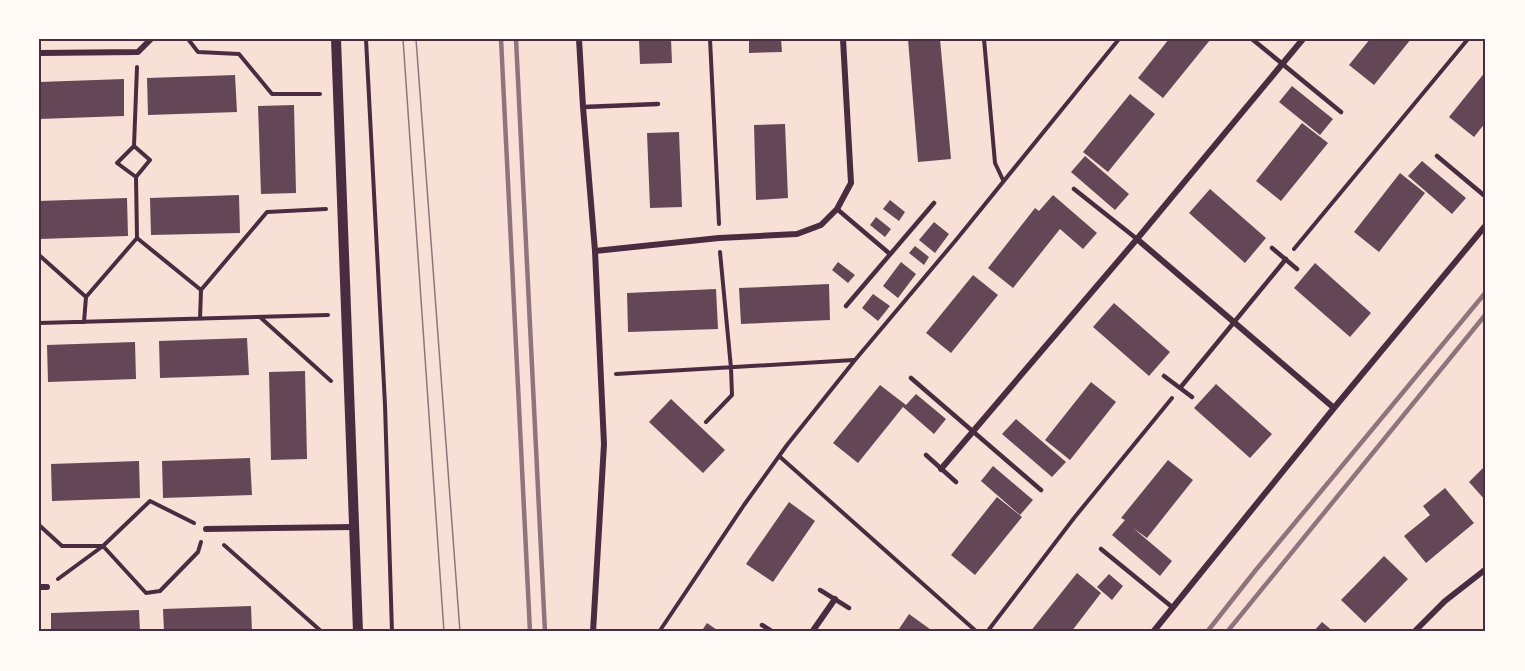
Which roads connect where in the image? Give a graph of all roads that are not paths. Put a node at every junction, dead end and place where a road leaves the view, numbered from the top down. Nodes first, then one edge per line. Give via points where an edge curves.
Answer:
1 (151, 39) edge
2 (336, 39) edge
3 (579, 39) edge
4 (843, 39) edge
5 (1252, 39) edge
6 (1303, 39) edge
7 (39, 53) edge
8 (1283, 64) junction
9 (658, 104) dead end
10 (582, 107) junction
11 (1341, 112) dead end
12 (1437, 156) dead end
13 (1074, 189) dead end
14 (1486, 197) edge
15 (934, 203) dead end
16 (837, 209) junction
17 (1486, 225) edge
18 (1137, 239) junction
19 (1272, 248) dead end
20 (595, 250) junction
21 (890, 254) junction
22 (1286, 259) junction
23 (1297, 269) dead end
24 (846, 306) dead end
25 (1235, 322) junction
26 (1164, 376) dead end
27 (910, 378) dead end
28 (1180, 388) junction
29 (1192, 397) dead end
30 (1334, 408) junction
31 (973, 432) junction
32 (926, 455) dead end
33 (941, 469) junction
34 (956, 482) dead end
35 (1041, 490) dead end
36 (354, 527) junction
37 (206, 529) road end
38 (1101, 549) dead end
39 (1486, 569) edge
40 (47, 587) road end
41 (39, 588) edge
42 (820, 590) dead end
43 (835, 599) junction
44 (1172, 607) junction
45 (849, 608) dead end
46 (762, 625) dead end
47 (357, 632) edge
48 (593, 632) edge
49 (773, 632) edge
50 (813, 632) edge
51 (1153, 632) edge
52 (1414, 632) edge

1 - 7 street via 138,52
2 - 36 street
3 - 10 street
4 - 16 street via 852,183
5 - 8 lane
6 - 8 street
8 - 11 lane
8 - 18 street
9 - 10 lane
10 - 20 street
12 - 14 lane
13 - 18 lane
15 - 21 lane
16 - 20 street via 821,225 797,234
16 - 21 lane
17 - 30 street
18 - 25 street
18 - 31 street
19 - 22 lane
20 - 48 street via 604,444
21 - 24 lane
22 - 23 lane
22 - 25 lane
25 - 28 lane
25 - 30 street
26 - 28 lane
27 - 31 lane
28 - 29 lane
30 - 44 street
31 - 33 street
31 - 35 lane
32 - 33 lane
33 - 34 lane
36 - 37 street
36 - 47 street
38 - 44 lane
39 - 52 street
40 - 41 street
42 - 43 lane
43 - 45 lane
43 - 50 street
44 - 51 street
46 - 49 lane

